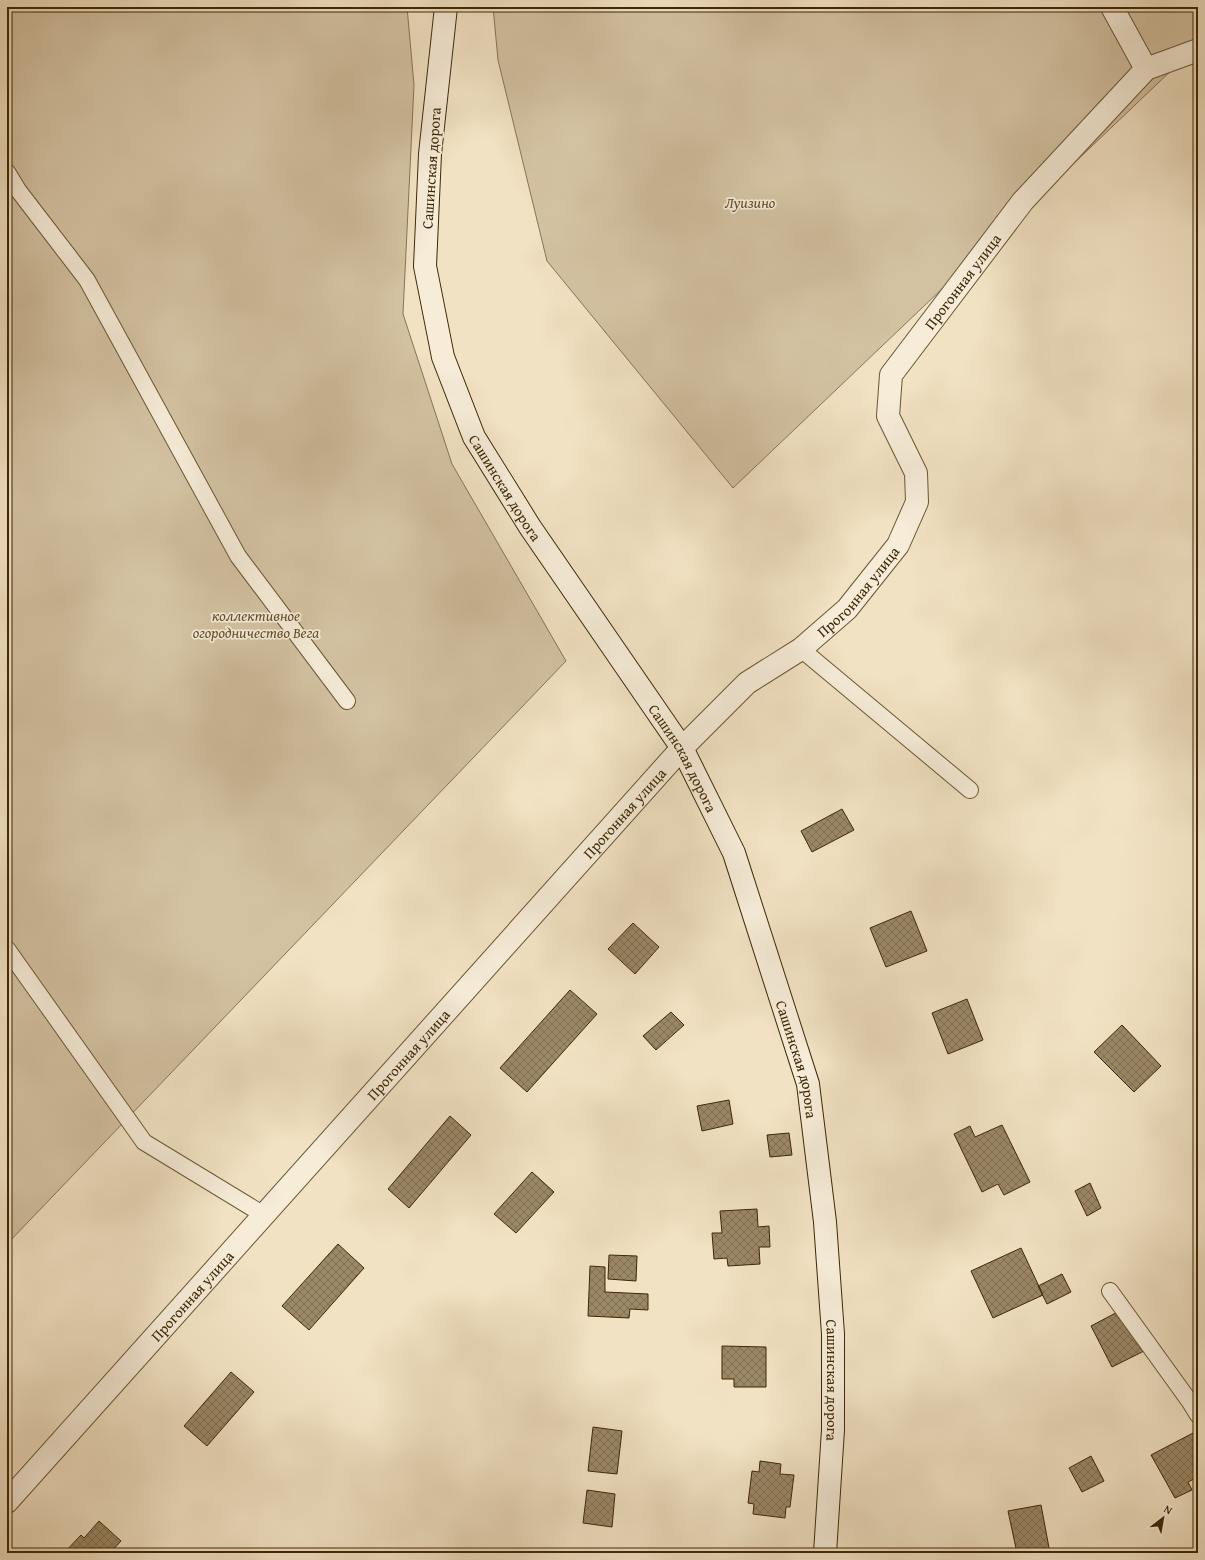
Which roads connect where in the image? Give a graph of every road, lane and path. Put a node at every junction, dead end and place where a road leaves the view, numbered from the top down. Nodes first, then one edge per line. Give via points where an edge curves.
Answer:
1 (446, 7) edge
2 (1112, 7) edge
3 (1198, 50) edge
4 (1146, 69) junction
5 (7, 172) edge
6 (801, 649) junction
7 (347, 701) dead end
8 (682, 748) junction
9 (970, 790) dead end
10 (7, 949) edge
11 (264, 1215) junction
12 (1110, 1291) dead end
13 (1198, 1415) edge
14 (7, 1502) edge
15 (824, 1553) edge

1 - 8 street, Сашинская дорога via 430,154 426,266 443,357 474,437 530,527
2 - 4 street
3 - 4 street, Прогонная улица
4 - 6 street, Прогонная улица via 1023,201 891,375 888,416 916,473 917,502 898,545 847,609
5 - 7 lane via 87,280 238,556
6 - 8 street, Прогонная улица via 747,683
6 - 9 lane
8 - 11 street, Прогонная улица
8 - 15 street, Сашинская дорога via 734,853 808,1084 826,1222 833,1334 833,1430
10 - 11 lane via 144,1142
11 - 14 street, Прогонная улица
12 - 13 lane

